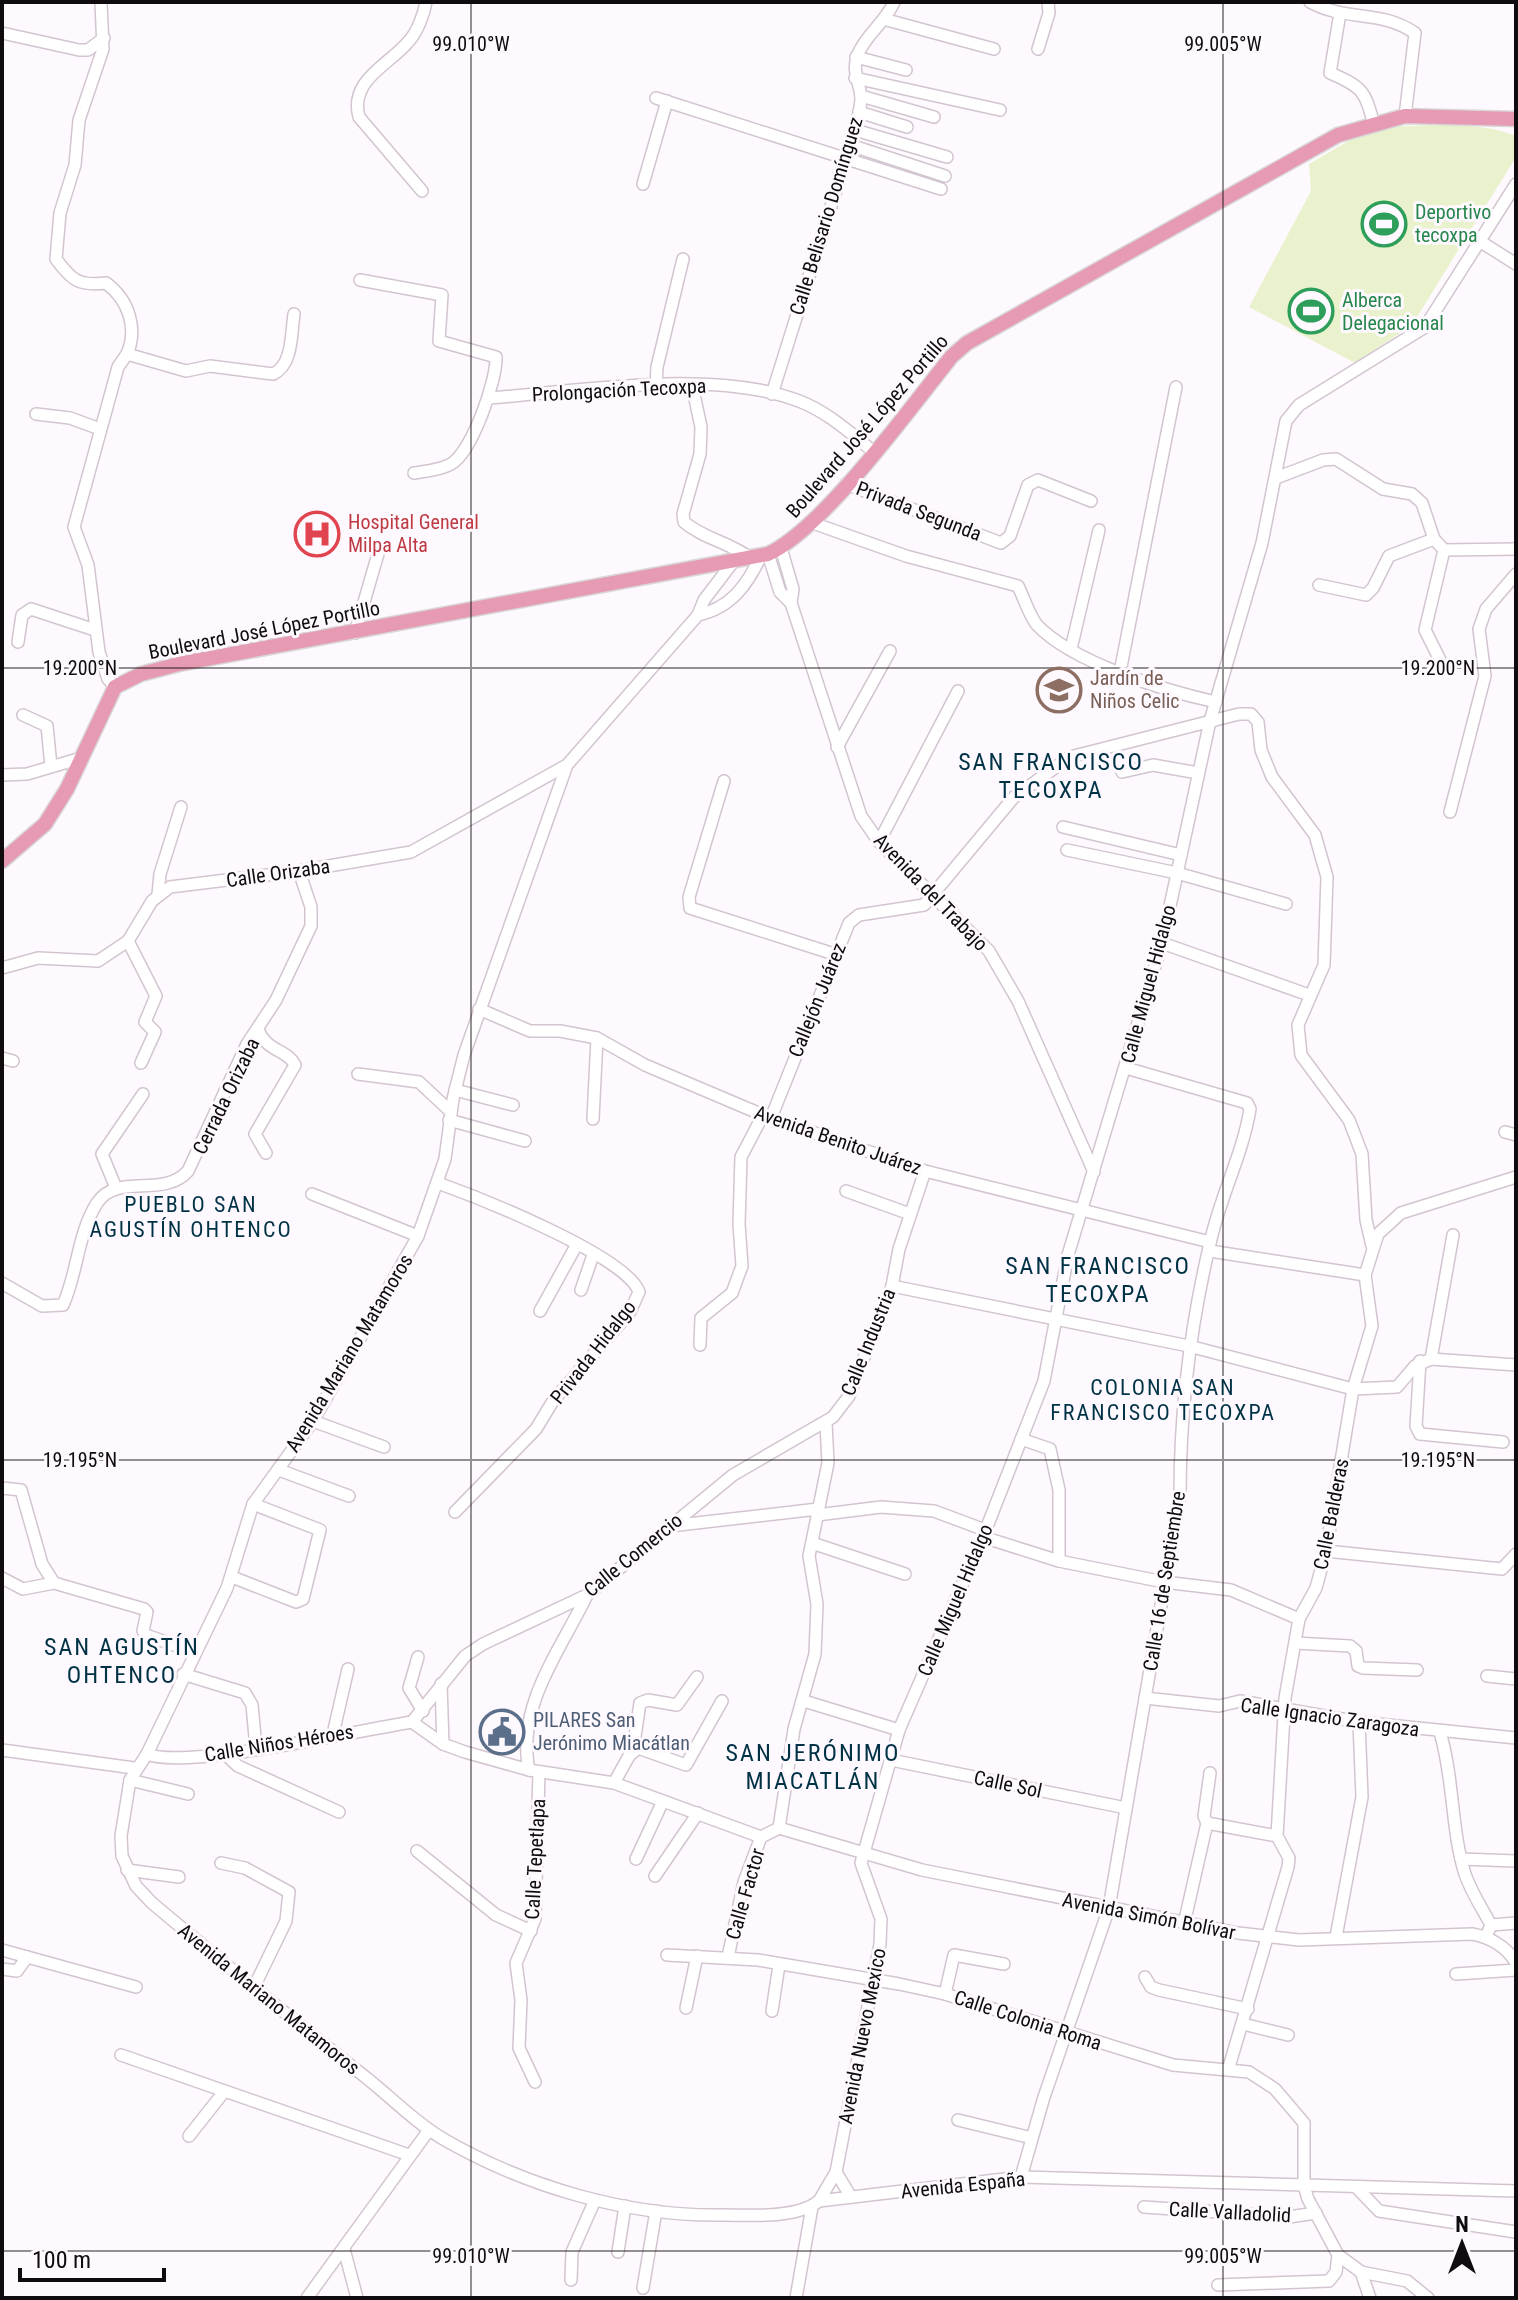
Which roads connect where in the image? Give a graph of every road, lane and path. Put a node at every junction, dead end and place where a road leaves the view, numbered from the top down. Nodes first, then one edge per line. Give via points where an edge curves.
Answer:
1 (101, 2) edge
2 (426, 2) edge
3 (894, 2) edge
4 (1048, 2) edge
5 (1310, 2) edge
6 (1340, 13) junction
7 (887, 20) junction
8 (2, 33) edge
9 (104, 38) junction
10 (994, 49) dead end
11 (1038, 49) dead end
12 (856, 57) junction
13 (906, 70) dead end
14 (855, 78) junction
15 (861, 96) junction
16 (1000, 110) dead end
17 (859, 112) junction
18 (1405, 116) junction
19 (934, 117) dead end
20 (1516, 119) edge
21 (1374, 125) junction
22 (907, 127) dead end
23 (855, 130) junction
24 (850, 145) junction
25 (947, 157) dead end
26 (846, 161) junction
27 (945, 176) dead end
28 (643, 184) dead end
29 (1516, 184) edge
30 (941, 189) dead end
31 (422, 191) dead end
32 (1481, 242) junction
33 (683, 259) dead end
34 (1516, 264) edge
35 (360, 280) dead end
36 (294, 314) dead end
37 (127, 354) junction
38 (692, 385) junction
39 (656, 386) junction
40 (1176, 387) dead end
41 (772, 394) junction
42 (490, 398) junction
43 (36, 414) dead end
44 (100, 429) junction
45 (874, 452) junction
46 (414, 473) dead end
47 (1276, 478) junction
48 (846, 484) junction
49 (1091, 501) dead end
50 (810, 522) junction
51 (1099, 530) dead end
52 (1434, 539) junction
53 (380, 547) dead end
54 (1516, 549) edge
55 (1444, 550) junction
56 (765, 554) junction
57 (733, 562) junction
58 (1516, 574) edge
59 (1319, 585) dead end
60 (698, 615) junction
61 (95, 630) junction
62 (355, 633) junction
63 (18, 642) dead end
64 (1071, 649) junction
65 (890, 651) dead end
66 (1441, 662) dead end
67 (1120, 672) junction
68 (115, 687) junction
69 (958, 691) dead end
70 (1216, 702) junction
71 (23, 715) dead end
72 (1210, 721) junction
73 (837, 747) junction
74 (78, 759) junction
75 (567, 765) junction
76 (51, 766) junction
77 (1122, 772) dead end
78 (1198, 773) junction
79 (2, 775) edge
80 (724, 781) dead end
81 (181, 807) dead end
82 (1450, 812) dead end
83 (1063, 827) dead end
84 (879, 842) junction
85 (1067, 850) dead end
86 (1181, 855) junction
87 (2, 861) edge
88 (299, 871) junction
89 (1177, 873) junction
90 (158, 894) junction
91 (933, 896) junction
92 (1286, 904) dead end
93 (128, 941) junction
94 (1162, 943) junction
95 (834, 954) junction
96 (2, 968) edge
97 (1309, 995) junction
98 (479, 1009) junction
99 (258, 1030) junction
100 (597, 1038) junction
101 (141, 1063) dead end
102 (1126, 1068) junction
103 (358, 1074) dead end
104 (455, 1090) junction
105 (143, 1094) dead end
106 (513, 1105) dead end
107 (450, 1116) junction
108 (767, 1116) junction
109 (593, 1119) dead end
110 (525, 1141) dead end
111 (266, 1153) dead end
112 (925, 1171) junction
113 (1094, 1172) junction
114 (1516, 1177) edge
115 (438, 1183) junction
116 (116, 1188) junction
117 (846, 1191) dead end
118 (312, 1194) dead end
119 (1082, 1212) junction
120 (910, 1214) junction
121 (1453, 1235) dead end
122 (418, 1236) junction
123 (576, 1246) junction
124 (1210, 1246) junction
125 (1372, 1246) junction
126 (593, 1255) junction
127 (1365, 1275) junction
128 (2, 1283) edge
129 (892, 1286) junction
130 (581, 1290) dead end
131 (540, 1311) dead end
132 (1056, 1320) junction
133 (700, 1345) dead end
134 (1189, 1346) junction
135 (1426, 1360) junction
136 (1516, 1365) edge
137 (1353, 1389) junction
138 (313, 1421) junction
139 (826, 1423) junction
140 (1021, 1439) junction
141 (1503, 1442) dead end
142 (384, 1447) dead end
143 (279, 1470) junction
144 (2, 1488) edge
145 (349, 1496) dead end
146 (253, 1504) junction
147 (455, 1512) dead end
148 (817, 1512) junction
149 (669, 1526) junction
150 (984, 1534) junction
151 (812, 1543) junction
152 (1326, 1551) junction
153 (1516, 1554) edge
154 (1059, 1561) junction
155 (905, 1574) dead end
156 (232, 1577) junction
157 (2, 1578) edge
158 (1164, 1582) junction
159 (54, 1583) junction
160 (587, 1595) junction
161 (1299, 1619) junction
162 (1295, 1643) junction
163 (194, 1652) junction
164 (418, 1657) dead end
165 (348, 1669) dead end
166 (1417, 1670) dead end
167 (183, 1674) junction
168 (1487, 1676) dead end
169 (697, 1677) dead end
170 (1516, 1679) edge
171 (441, 1683) junction
172 (1145, 1698) junction
173 (722, 1701) dead end
174 (804, 1701) junction
175 (1286, 1709) junction
176 (423, 1711) junction
177 (412, 1722) junction
178 (1359, 1722) junction
179 (899, 1730) junction
180 (1440, 1732) junction
181 (333, 1734) junction
182 (1516, 1738) edge
183 (443, 1744) junction
184 (256, 1748) junction
185 (2, 1750) edge
186 (633, 1750) junction
187 (147, 1754) junction
188 (225, 1754) junction
189 (891, 1760) junction
190 (534, 1771) junction
191 (1210, 1773) dead end
192 (132, 1774) junction
193 (614, 1783) junction
194 (188, 1794) dead end
195 (663, 1801) junction
196 (1126, 1808) junction
197 (339, 1812) dead end
198 (698, 1813) junction
199 (1207, 1823) junction
200 (779, 1828) junction
201 (1277, 1836) junction
202 (761, 1837) junction
203 (417, 1851) dead end
204 (863, 1855) junction
205 (636, 1859) dead end
206 (1461, 1859) junction
207 (1516, 1861) edge
208 (221, 1863) dead end
209 (127, 1870) junction
210 (655, 1876) dead end
211 (179, 1877) dead end
212 (1109, 1908) junction
213 (1516, 1923) edge
214 (1184, 1924) junction
215 (531, 1931) junction
216 (1489, 1931) junction
217 (1267, 1936) junction
218 (1336, 1937) junction
219 (2, 1950) edge
220 (667, 1955) dead end
221 (697, 1956) junction
222 (27, 1957) junction
223 (728, 1957) junction
224 (1516, 1963) edge
225 (1004, 1964) dead end
226 (779, 1965) junction
227 (2, 1969) edge
228 (1516, 1970) edge
229 (1456, 1974) dead end
230 (1145, 1977) dead end
231 (872, 1981) junction
232 (136, 1987) dead end
233 (254, 1987) junction
234 (945, 1994) junction
235 (686, 2008) dead end
236 (1248, 2009) junction
237 (772, 2011) dead end
238 (1243, 2024) junction
239 (1065, 2033) junction
240 (1288, 2035) dead end
241 (121, 2055) dead end
242 (1229, 2067) junction
243 (535, 2082) dead end
244 (223, 2093) junction
245 (958, 2120) dead end
246 (429, 2130) junction
247 (189, 2136) dead end
248 (1032, 2138) junction
249 (409, 2155) junction
250 (836, 2172) junction
251 (1021, 2177) junction
252 (1304, 2186) junction
253 (1357, 2188) junction
254 (1516, 2191) edge
255 (851, 2197) junction
256 (595, 2200) junction
257 (815, 2204) junction
258 (625, 2206) junction
259 (1144, 2207) dead end
260 (656, 2211) junction
261 (1316, 2213) junction
262 (1516, 2232) edge
263 (344, 2249) junction
264 (618, 2252) dead end
265 (1338, 2255) junction
266 (1361, 2272) junction
267 (571, 2280) dead end
268 (1218, 2285) dead end
269 (643, 2288) dead end
270 (307, 2298) edge
271 (357, 2298) edge
272 (796, 2298) edge
273 (1370, 2298) edge
274 (1428, 2298) edge

1 - 9 street
2 - 31 street via 410,40 363,86 357,109
3 - 7 street
4 - 11 street
5 - 6 street
6 - 18 street via 1395,20 1415,33
6 - 21 street via 1330,73 1366,94
7 - 10 street
7 - 12 street via 868,35
8 - 9 street via 79,50
9 - 37 street via 79,120 56,259 68,275 86,285 106,283 116,291 135,337
12 - 13 street
12 - 14 street, Calle Belisario Domínguez
14 - 15 street, Calle Belisario Domínguez
14 - 16 street
15 - 17 street, Calle Belisario Domínguez
15 - 19 street
17 - 22 street
17 - 23 street, Calle Belisario Domínguez
18 - 20 main road, Boulevard José López Portillo
18 - 21 main road, Boulevard José López Portillo
21 - 45 main road, Boulevard José López Portillo via 1338,135 967,343
23 - 24 street, Calle Belisario Domínguez
23 - 25 street
24 - 26 street, Calle Belisario Domínguez
24 - 27 street
26 - 28 street via 662,100
26 - 30 street
26 - 41 street, Calle Belisario Domínguez
29 - 32 street, Calle Miguel Hidalgo
32 - 34 street
32 - 47 street, Calle Miguel Hidalgo via 1425,327 1290,412
33 - 39 street
35 - 42 street via 442,295 439,341 496,357
36 - 37 street via 287,359 273,374 210,366 186,371
37 - 44 street via 118,367
38 - 39 street, Prolongación Tecoxpa
38 - 41 street, Prolongación Tecoxpa
38 - 56 street via 701,427 700,454 684,522 709,538
39 - 42 street, Prolongación Tecoxpa
40 - 67 street
41 - 45 street, Prolongación Tecoxpa via 830,417
42 - 46 street via 453,463
43 - 44 street
44 - 61 street via 74,527 88,565
45 - 48 main road, Boulevard José López Portillo
47 - 52 street via 1336,459 1383,489 1412,494 1422,503
47 - 70 street, Calle Miguel Hidalgo
48 - 49 street, Privada Segunda via 1001,543 1010,536 1028,485 1038,480
48 - 50 main road, Boulevard José López Portillo
50 - 56 main road, Boulevard José López Portillo
50 - 64 street via 906,556 1018,586 1036,624
51 - 64 street
52 - 55 street
52 - 59 street via 1389,556 1366,595
53 - 62 street
54 - 55 street
55 - 66 street via 1425,630
56 - 57 main road, Boulevard José López Portillo
56 - 60 street, Avenida Mariano Matamoros via 736,596
56 - 73 street, Avenida del Trabajo via 780,592 791,603
57 - 60 street, Avenida Mariano Matamoros
57 - 62 main road, Boulevard José López Portillo
58 - 82 street via 1486,609 1479,629 1485,676
60 - 75 street, Avenida Mariano Matamoros
61 - 63 street via 31,609 22,615
61 - 68 street
62 - 68 main road, Boulevard José López Portillo via 179,664
64 - 67 street
65 - 73 street
67 - 70 street
68 - 74 main road
69 - 84 street
70 - 72 street, Calle Miguel Hidalgo
71 - 76 street via 47,726
72 - 78 street, Calle Miguel Hidalgo
72 - 91 street via 1070,757 1014,797
72 - 97 street via 1251,714 1258,722 1272,777 1315,835 1327,877 1327,920 1324,965
73 - 84 street, Avenida del Trabajo via 861,816
74 - 76 street
74 - 87 main road via 45,824
75 - 88 street, Calle Orizaba via 411,852
75 - 98 street, Avenida Mariano Matamoros
76 - 79 street
77 - 78 street via 1153,765
78 - 86 street, Calle Miguel Hidalgo
80 - 95 street via 690,908
81 - 90 street
83 - 86 street
84 - 91 street, Avenida del Trabajo
85 - 89 street
86 - 89 street, Calle Miguel Hidalgo
88 - 90 street, Calle Orizaba via 181,883
88 - 99 street, Cerrada Orizaba via 311,907 311,926
89 - 92 street
89 - 94 street, Calle Miguel Hidalgo
90 - 93 street
91 - 95 street, Callejón Juárez via 919,908 859,915 849,923
91 - 113 street, Avenida del Trabajo via 989,951 1018,1001
93 - 96 street via 98,961 38,958
93 - 101 street via 156,996 145,1022 155,1032
94 - 97 street
94 - 102 street, Calle Miguel Hidalgo
95 - 108 street, Callejón Juárez
97 - 125 street via 1298,1025 1301,1055 1349,1120 1362,1154
98 - 100 street, Avenida Benito Juárez via 530,1031
98 - 104 street, Avenida Mariano Matamoros
99 - 111 street, Cerrada Orizaba via 269,1048 295,1065 255,1134
99 - 116 street, Cerrada Orizaba via 181,1178 172,1184
100 - 108 street, Avenida Benito Juárez via 645,1065
100 - 109 street
102 - 113 street, Calle Miguel Hidalgo
102 - 124 street, Calle 16 de Septiembre via 1247,1103 1249,1115
103 - 107 street via 419,1082
104 - 106 street
104 - 107 street, Avenida Mariano Matamoros
105 - 116 street via 102,1154
107 - 110 street
107 - 115 street, Avenida Mariano Matamoros
108 - 112 street, Avenida Benito Juárez
108 - 133 street, Callejón Juárez via 741,1157 742,1266 732,1293 701,1318
112 - 119 street, Avenida Benito Juárez
112 - 120 street, Calle Industria
113 - 119 street, Calle Miguel Hidalgo
114 - 125 street via 1401,1213 1386,1224
115 - 122 street, Avenida Mariano Matamoros
115 - 123 street, Privada Hidalgo via 501,1206
116 - 128 street via 98,1202 79,1240 63,1305 42,1306
117 - 120 street
118 - 122 street
119 - 124 street, Avenida Benito Juárez
119 - 132 street, Calle Miguel Hidalgo
120 - 129 street, Calle Industria
121 - 135 street
122 - 138 street, Avenida Mariano Matamoros
123 - 126 street, Privada Hidalgo
123 - 131 street
124 - 127 street, Avenida Benito Juárez
124 - 134 street, Calle 16 de Septiembre
125 - 127 street
126 - 130 street
126 - 147 street, Privada Hidalgo via 636,1282 636,1302 536,1429
127 - 137 street, Calle Balderas via 1372,1326
129 - 132 street
129 - 139 street, Calle Industria via 849,1396
132 - 134 street
132 - 140 street, Calle Miguel Hidalgo via 1044,1381
134 - 137 street
134 - 158 street, Calle 16 de Septiembre via 1180,1495
135 - 136 street
135 - 137 street via 1397,1387
135 - 141 street via 1416,1421 1420,1434
137 - 152 street, Calle Balderas
138 - 142 street
138 - 143 street, Avenida Mariano Matamoros
139 - 148 street via 828,1463
139 - 149 street, Calle Comercio via 733,1475
140 - 150 street, Calle Miguel Hidalgo
140 - 154 street via 1050,1449 1059,1490
143 - 145 street
143 - 146 street, Avenida Mariano Matamoros
144 - 159 street via 21,1490 42,1564
146 - 156 street, Avenida Mariano Matamoros
146 - 156 street via 319,1533 301,1602
148 - 149 street
148 - 150 street via 881,1507 934,1511
148 - 151 street
149 - 160 street, Calle Comercio
150 - 154 street
150 - 179 street, Calle Miguel Hidalgo
151 - 155 street
151 - 174 street via 817,1618
152 - 153 street via 1502,1569
152 - 161 street, Calle Balderas via 1316,1588
154 - 158 street
156 - 163 street, Avenida Mariano Matamoros
157 - 159 street via 23,1589
158 - 161 street via 1231,1590
158 - 172 street, Calle 16 de Septiembre
159 - 163 street via 144,1609 146,1635
160 - 171 street, Calle Comercio via 483,1644
160 - 190 street, Calle Tepetlapa via 530,1710 525,1751
161 - 162 street, Calle Balderas
162 - 166 street via 1350,1646 1363,1668
162 - 175 street, Calle Balderas
163 - 167 street, Avenida Mariano Matamoros
164 - 176 street via 409,1688
165 - 181 street
167 - 184 street via 245,1693 252,1705
167 - 187 street, Avenida Mariano Matamoros
168 - 170 street
169 - 186 street via 677,1705 640,1703
171 - 176 street, Calle Comercio
171 - 183 street
172 - 175 street, Calle Ignacio Zaragoza via 1219,1706 1240,1701
172 - 196 street, Calle 16 de Septiembre
173 - 186 street via 686,1765
174 - 179 street
174 - 200 street, Calle Factor via 794,1729
175 - 178 street, Calle Ignacio Zaragoza
175 - 201 street, Calle Balderas
176 - 177 street, Calle Comercio
177 - 181 street, Calle Niños Héroes
177 - 183 street
178 - 180 street, Calle Ignacio Zaragoza
178 - 218 street via 1362,1797
179 - 189 street, Calle Miguel Hidalgo
180 - 182 street, Calle Ignacio Zaragoza
180 - 206 street
181 - 184 street, Calle Niños Héroes
183 - 190 street
184 - 188 street, Calle Niños Héroes
185 - 192 street
186 - 193 street
187 - 188 street, Calle Niños Héroes via 167,1760
187 - 192 street, Avenida Mariano Matamoros
188 - 197 street via 238,1766
189 - 196 street, Calle Sol
189 - 204 street, Calle Miguel Hidalgo
190 - 193 street
190 - 215 street, Calle Tepetlapa
191 - 199 street
192 - 194 street
192 - 209 street, Avenida Mariano Matamoros via 121,1836
193 - 195 street
195 - 198 street
195 - 205 street
196 - 212 street, Calle 16 de Septiembre
198 - 202 street
198 - 210 street
199 - 201 street
199 - 214 street
200 - 202 street, Calle Factor
200 - 204 street, Avenida Simón Bolívar
201 - 217 street, Calle Balderas via 1289,1858
202 - 223 street, Calle Factor via 744,1882
203 - 215 street via 496,1915
204 - 212 street, Avenida Simón Bolívar
204 - 231 street, Avenida Nuevo Mexico via 862,1873 881,1919
206 - 207 street
206 - 216 street
208 - 233 street via 245,1868 289,1892 286,1921
209 - 211 street
209 - 233 street, Avenida Mariano Matamoros via 152,1903
212 - 214 street, Avenida Simón Bolívar
212 - 239 street, Calle 16 de Septiembre
213 - 216 street, Avenida Simón Bolívar
214 - 217 street, Avenida Simón Bolívar
215 - 243 street, Calle Tepetlapa via 516,1963 521,2000 518,2039
216 - 218 street, Avenida Simón Bolívar
216 - 224 street
217 - 218 street, Avenida Simón Bolívar
217 - 236 street, Calle Balderas
219 - 222 street
220 - 221 street, Calle Colonia Roma
221 - 223 street, Calle Colonia Roma
221 - 235 street
222 - 227 street via 17,1971
222 - 232 street
223 - 226 street, Calle Colonia Roma
225 - 234 street via 954,1955
226 - 231 street, Calle Colonia Roma
226 - 237 street
228 - 229 street
230 - 236 street via 1159,1990
231 - 234 street, Calle Colonia Roma
231 - 250 street, Avenida Nuevo Mexico
233 - 246 street, Avenida Mariano Matamoros
234 - 239 street, Calle Colonia Roma
236 - 238 street, Calle Balderas
238 - 240 street
238 - 242 street, Calle Balderas
239 - 242 street, Calle Colonia Roma via 1173,2065
239 - 248 street, Calle 16 de Septiembre
241 - 244 street
242 - 252 street, Calle Colonia Roma via 1261,2079 1298,2113 1306,2140
244 - 247 street
244 - 249 street
245 - 248 street
246 - 249 street
246 - 256 street, Avenida España via 508,2170
248 - 251 street, Calle 16 de Septiembre
249 - 263 street
250 - 255 street
250 - 257 street
251 - 252 street, Avenida España
251 - 255 street, Avenida España
252 - 253 street, Avenida España
252 - 261 street
253 - 254 street, Avenida España
253 - 262 street via 1379,2211
255 - 257 street, Avenida España
256 - 258 street, Avenida España
256 - 267 street via 572,2252
257 - 260 street, Avenida España via 739,2215
257 - 272 street
258 - 260 street, Avenida España
258 - 264 street
259 - 261 street, Calle Valladolid via 1289,2217
260 - 269 street
261 - 265 street
263 - 270 street
263 - 271 street
265 - 266 street
265 - 268 street via 1329,2281
266 - 273 street
266 - 274 street via 1407,2281

